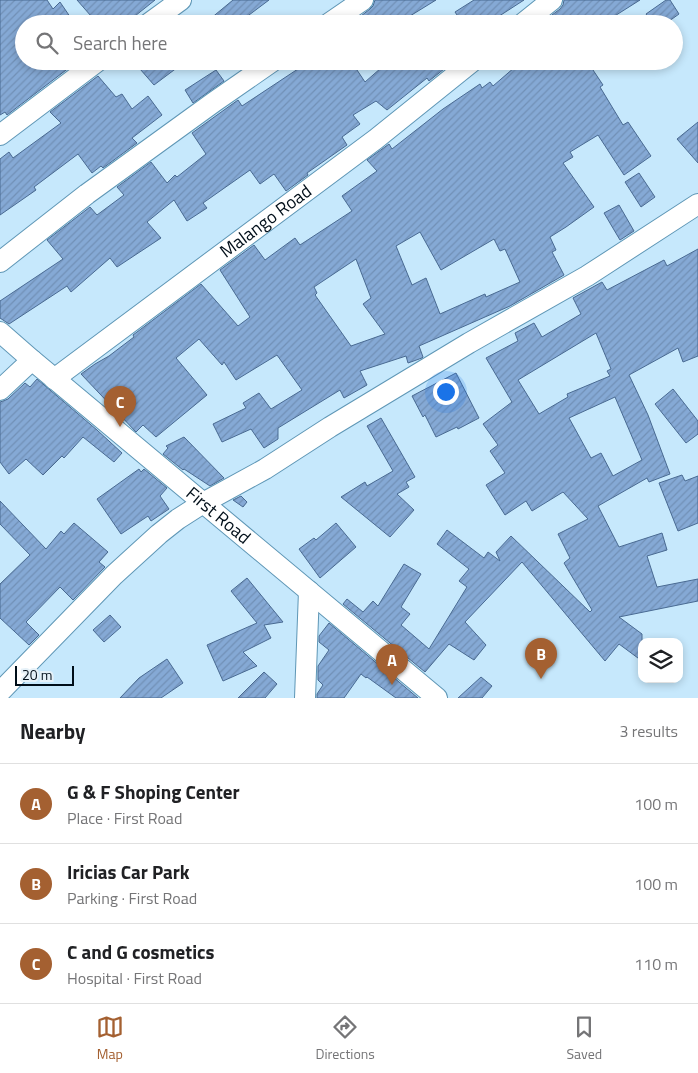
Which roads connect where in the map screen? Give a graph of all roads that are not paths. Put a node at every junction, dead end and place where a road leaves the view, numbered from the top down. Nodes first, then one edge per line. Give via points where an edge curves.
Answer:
1 (182, 0) edge
2 (362, 0) edge
3 (552, 0) edge
4 (161, 15) edge
5 (341, 15) edge
6 (533, 15) edge
7 (86, 70) edge
8 (261, 70) edge
9 (462, 70) edge
10 (0, 135) edge
11 (698, 204) edge
12 (0, 262) edge
13 (0, 332) edge
14 (32, 360) junction
15 (54, 378) junction
16 (0, 390) edge
17 (203, 503) junction
18 (309, 591) junction
19 (0, 692) edge
20 (305, 698) edge
21 (437, 698) edge

1 - 4 street
2 - 5 street
3 - 6 street
7 - 10 street
8 - 12 street via 88,194
9 - 15 street, Malango Road via 368,144
11 - 17 street via 587,276
13 - 14 street, First Road
14 - 15 street, First Road
14 - 16 street
15 - 17 street, First Road
17 - 18 street, First Road
17 - 19 street via 159,534 114,575
18 - 20 street
18 - 21 street, First Road

